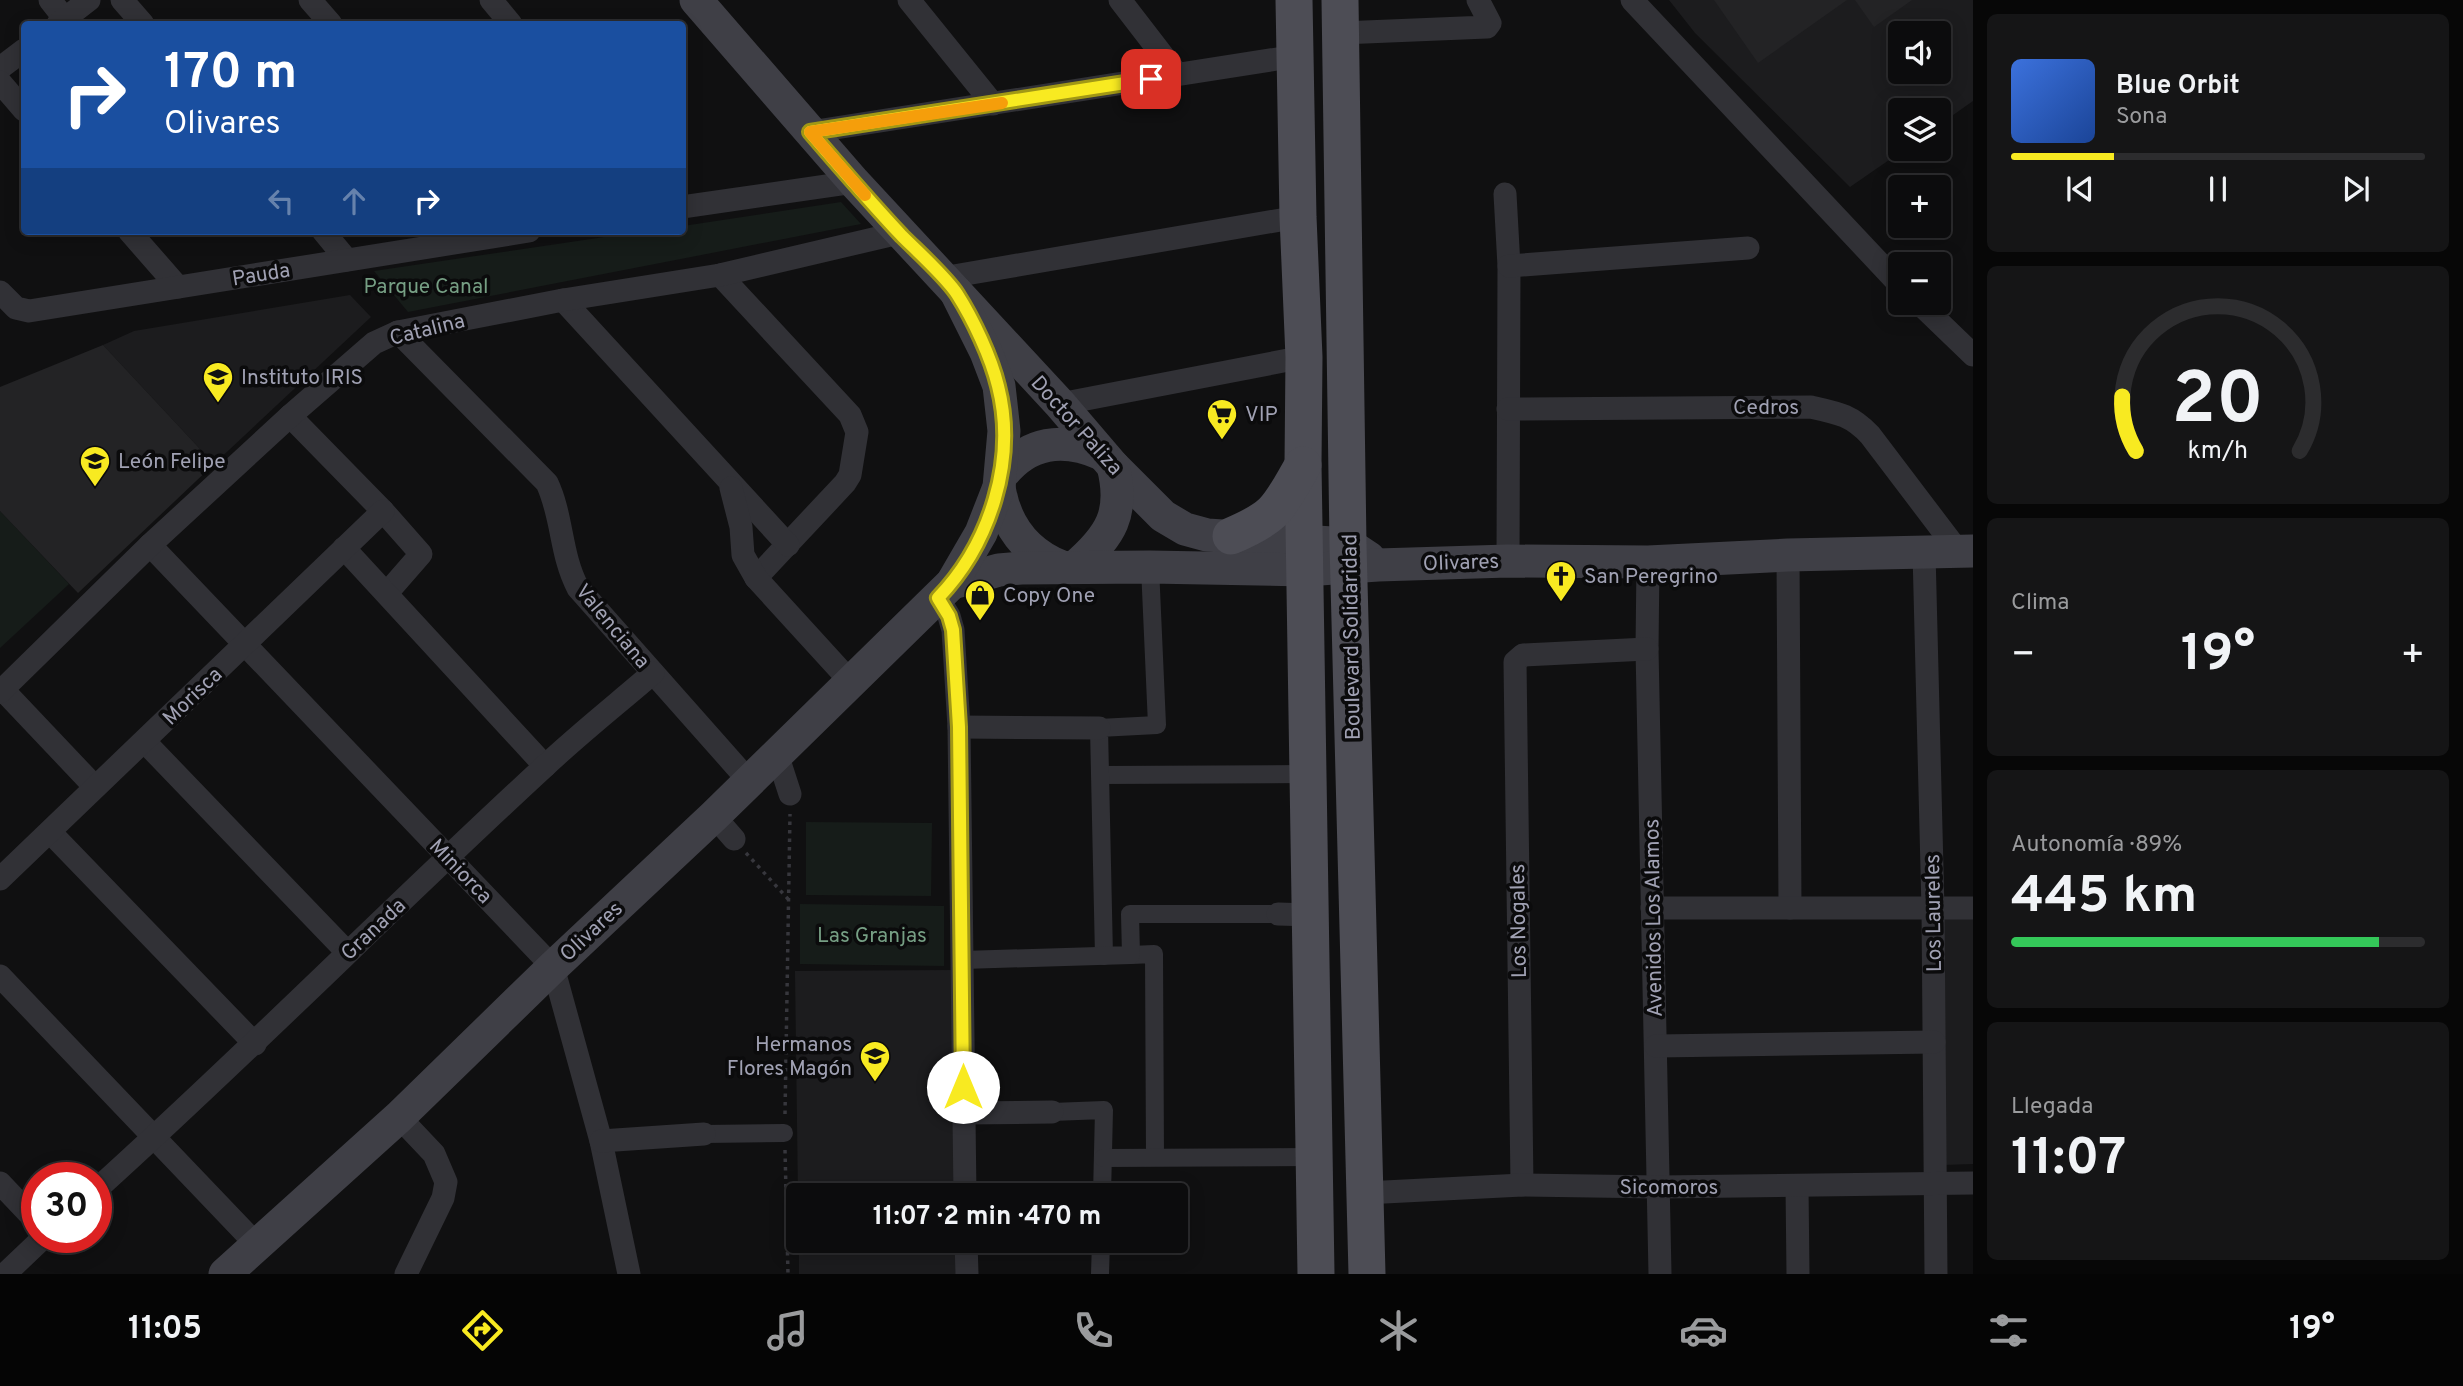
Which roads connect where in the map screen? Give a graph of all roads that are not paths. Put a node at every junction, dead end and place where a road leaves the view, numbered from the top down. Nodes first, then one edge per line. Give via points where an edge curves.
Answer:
1 (50, 0) edge
2 (89, 0) edge
3 (122, 0) edge
4 (310, 0) edge
5 (491, 0) edge
6 (696, 0) edge
7 (909, 0) edge
8 (1120, 0) edge
9 (1294, 0) edge
10 (1478, 0) edge
11 (1632, 0) edge
12 (1138, 11) edge
13 (1341, 17) edge
14 (60, 21) edge
15 (62, 21) edge
16 (140, 21) edge
17 (328, 21) edge
18 (508, 21) edge
19 (21, 52) edge
20 (1296, 56) junction
21 (0, 68) edge
22 (1177, 74) junction
23 (0, 82) edge
24 (993, 104) junction
25 (21, 106) edge
26 (810, 132) junction
27 (854, 182) junction
28 (1505, 194) dead end
29 (686, 206) edge
30 (1298, 217) junction
31 (899, 233) junction
32 (132, 235) edge
33 (326, 235) edge
34 (499, 235) edge
35 (1748, 248) dead end
36 (348, 260) junction
37 (1509, 266) junction
38 (1888, 272) edge
39 (720, 275) junction
40 (949, 285) junction
41 (178, 287) junction
42 (0, 292) edge
43 (563, 300) junction
44 (1931, 315) edge
45 (398, 331) junction
46 (1973, 355) edge
47 (1304, 357) junction
48 (1060, 404) junction
49 (1508, 409) junction
50 (290, 416) junction
51 (1107, 460) junction
52 (1303, 464) junction
53 (1000, 482) junction
54 (729, 483) junction
55 (383, 511) junction
56 (1231, 536) junction
57 (150, 545) junction
58 (788, 545) junction
59 (344, 548) junction
60 (1965, 551) edge
61 (1924, 552) junction
62 (1788, 555) junction
63 (1305, 556) junction
64 (1359, 559) junction
65 (1508, 561) junction
66 (1648, 562) junction
67 (1069, 567) junction
68 (1150, 567) junction
69 (756, 578) junction
70 (945, 590) junction
71 (387, 593) junction
72 (246, 645) junction
73 (1647, 649) junction
74 (653, 673) junction
75 (850, 681) junction
76 (1, 691) edge
77 (959, 727) junction
78 (1099, 728) junction
79 (145, 742) junction
80 (777, 754) junction
81 (545, 766) junction
82 (1308, 774) junction
83 (1101, 775) junction
84 (749, 781) junction
85 (95, 787) junction
86 (790, 794) road end
87 (50, 832) junction
88 (448, 858) junction
89 (0, 879) edge
90 (1652, 908) junction
91 (1790, 908) junction
92 (1973, 908) edge
93 (1933, 909) junction
94 (1294, 914) junction
95 (347, 952) junction
96 (1131, 955) junction
97 (1104, 956) junction
98 (963, 960) junction
99 (553, 967) junction
100 (0, 976) edge
101 (1934, 1042) junction
102 (255, 1044) junction
103 (1656, 1046) junction
104 (1052, 1112) joint
105 (963, 1113) junction
106 (399, 1117) junction
107 (784, 1133) road end
108 (704, 1134) joint
109 (155, 1136) junction
110 (601, 1141) junction
111 (1155, 1157) junction
112 (1314, 1157) junction
113 (1103, 1158) junction
114 (112, 1175) edge
115 (965, 1183) edge
116 (1102, 1183) edge
117 (1934, 1183) junction
118 (1973, 1183) edge
119 (0, 1184) edge
120 (1522, 1185) junction
121 (1797, 1186) junction
122 (1659, 1188) junction
123 (1365, 1193) junction
124 (21, 1206) edge
125 (256, 1244) junction
126 (27, 1253) edge
127 (966, 1253) edge
128 (1101, 1253) edge
129 (5, 1274) edge
130 (225, 1274) edge
131 (406, 1274) edge
132 (629, 1274) edge
133 (967, 1274) edge
134 (1100, 1274) edge
135 (1316, 1274) edge
136 (1367, 1274) edge
137 (1660, 1274) edge
138 (1798, 1274) edge
139 (1937, 1274) edge

1 - 14 street
2 - 15 street
3 - 16 street
4 - 17 street
5 - 18 street
6 - 26 main road, Doctor Paliza
7 - 24 street
8 - 12 street
9 - 20 main road
10 - 13 street via 1490,23 1487,27
11 - 38 street
12 - 22 street
13 - 64 main road, Boulevard Solidaridad
19 - 21 street
20 - 22 street
20 - 30 main road
22 - 24 street
23 - 25 street
24 - 26 street
26 - 27 main road, Doctor Paliza
27 - 29 street
27 - 31 main road, Doctor Paliza
28 - 37 street
30 - 40 street
30 - 47 main road
31 - 39 street, Catalina
31 - 40 main road, Doctor Paliza
32 - 41 street
33 - 36 street
34 - 36 street, Pauda
35 - 37 street
36 - 41 street, Pauda
37 - 49 street
39 - 43 street, Catalina
39 - 58 street via 850,415 857,432 850,475
40 - 48 main road, Doctor Paliza
40 - 53 main road, Olivares via 999,386 1004,431
41 - 42 street, Pauda via 29,311 16,308
43 - 45 street, Catalina
43 - 54 street
44 - 46 street
45 - 50 street, Catalina via 374,343
45 - 74 street, Valenciana via 547,483 569,571 578,588
47 - 48 street
47 - 52 main road
48 - 51 main road, Doctor Paliza
49 - 60 street, Cedros via 1811,407 1839,413 1856,420 1870,435
49 - 65 street
50 - 55 street
50 - 57 street, Catalina
51 - 53 main road via 1068,443 1049,445 1009,466
51 - 56 main road, Doctor Paliza via 1172,523 1207,535
51 - 67 main road via 1119,490 1115,517 1098,545
52 - 56 main road via 1272,516
52 - 63 main road
53 - 67 main road via 1004,509 1014,531 1039,555
53 - 70 main road, Olivares via 981,533
54 - 58 street
54 - 69 street via 736,500 743,555
55 - 59 street, Morisca
55 - 71 street via 421,554
56 - 63 main road, Doctor Paliza
57 - 72 street, Miniorca
57 - 76 street, Catalina
58 - 69 street
59 - 71 street
59 - 72 street, Morisca
60 - 61 main road, Olivares
61 - 62 main road, Olivares
61 - 93 street, Los Laureles
62 - 66 main road, Olivares
62 - 91 street
63 - 64 main road, Olivares
63 - 68 main road, Olivares
63 - 82 main road
64 - 65 main road, Olivares
64 - 123 main road, Boulevard Solidaridad
65 - 66 main road, Olivares
66 - 73 street, Avenidos Los Alamos
67 - 68 main road, Olivares
67 - 70 main road, Olivares via 999,570
68 - 78 street via 1157,725
69 - 75 street
70 - 75 main road, Olivares
70 - 77 street via 953,630
71 - 81 street
72 - 79 street, Morisca
72 - 88 street, Miniorca
73 - 90 street, Avenidos Los Alamos
73 - 120 street, Los Nogales via 1523,655 1515,662
74 - 81 street, Granada
74 - 84 street, Valenciana
75 - 80 main road, Olivares
76 - 85 street
77 - 78 street
77 - 98 street
78 - 83 street
79 - 85 street, Morisca
79 - 95 street
80 - 84 main road, Olivares
80 - 86 street
81 - 88 street, Granada
82 - 83 street
82 - 94 main road
83 - 97 street
84 - 99 main road, Olivares via 724,828
85 - 87 street, Morisca
87 - 89 street, Morisca
87 - 102 street
88 - 95 street, Granada
88 - 99 street, Miniorca
90 - 91 street
90 - 103 street, Avenidos Los Alamos
91 - 93 street
92 - 93 street
93 - 101 street, Los Laureles
94 - 96 street via 1130,914
94 - 112 main road
95 - 102 street, Granada
96 - 97 street
96 - 111 street via 1154,954
97 - 98 street
98 - 105 street
99 - 106 main road, Olivares
99 - 110 street, Miniorca
100 - 109 street
101 - 103 street
101 - 117 street, Los Laureles
102 - 109 street, Granada
103 - 122 street, Avenidos Los Alamos
104 - 105 street
104 - 113 street via 1104,1110
105 - 115 street
106 - 125 main road, Olivares
106 - 131 street via 434,1154 446,1182 443,1198
107 - 108 street
108 - 110 street
109 - 114 street, Granada
109 - 125 street
110 - 132 street, Miniorca
111 - 112 street
111 - 113 street
112 - 135 main road
113 - 116 street
117 - 118 street, Sicomoros
117 - 121 street, Sicomoros
117 - 139 street, Los Laureles
119 - 124 street
120 - 122 street, Sicomoros
120 - 123 street, Sicomoros
121 - 122 street, Sicomoros
121 - 138 street
122 - 137 street, Avenidos Los Alamos
123 - 136 main road, Boulevard Solidaridad
125 - 130 main road, Olivares
126 - 129 street
127 - 133 street
128 - 134 street

